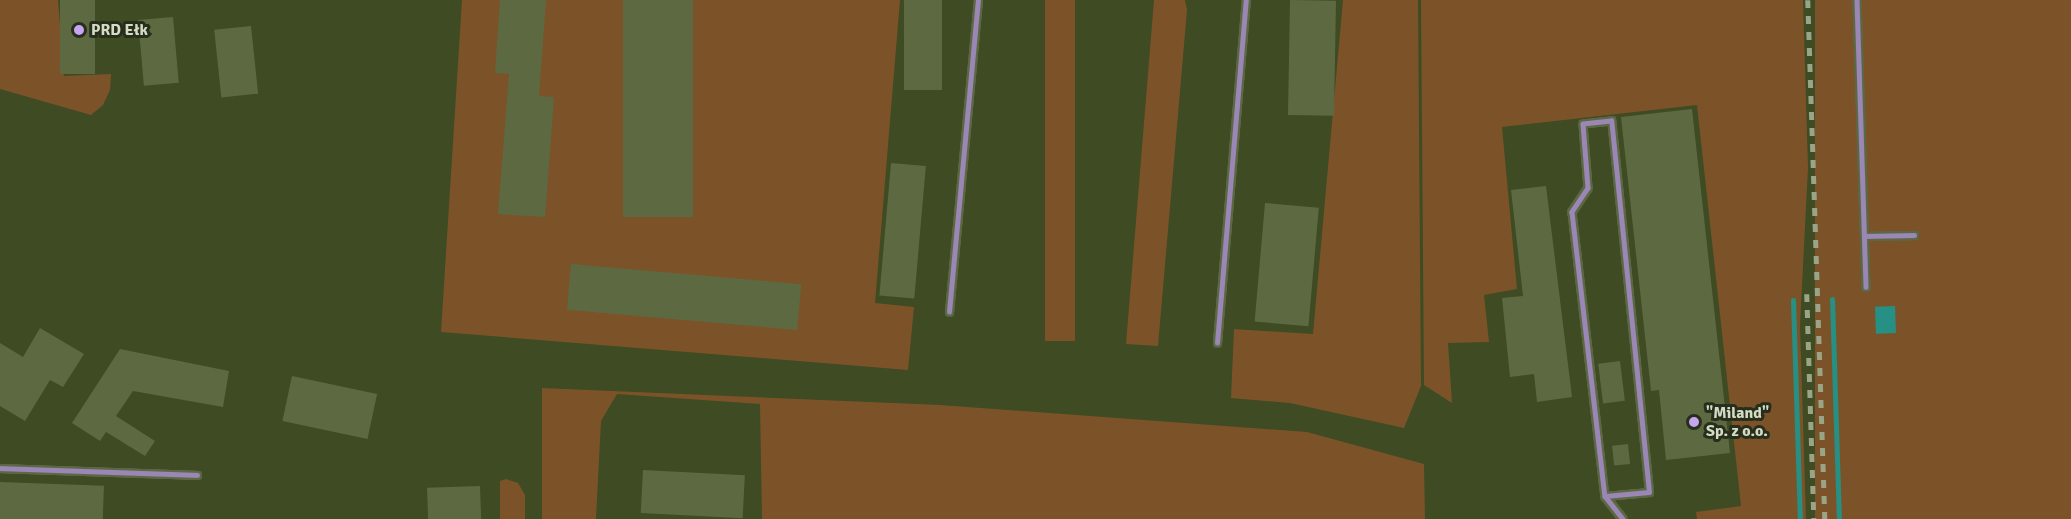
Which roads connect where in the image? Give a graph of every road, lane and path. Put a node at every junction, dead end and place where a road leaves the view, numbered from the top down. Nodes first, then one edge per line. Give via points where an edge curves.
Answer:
1 (978, 0) edge
2 (1246, 0) edge
3 (1857, 0) edge
4 (1914, 235) dead end
5 (1865, 236) junction
6 (1866, 286) dead end
7 (949, 312) dead end
8 (1217, 343) dead end
9 (0, 468) edge
10 (197, 475) dead end
11 (1605, 496) junction
12 (1623, 519) edge

1 - 7 lane
2 - 8 lane
3 - 5 lane
4 - 5 lane
5 - 6 lane
9 - 10 lane
11 - 11 lane via 1572,212 1588,188 1583,124 1611,121 1649,492
11 - 12 lane

